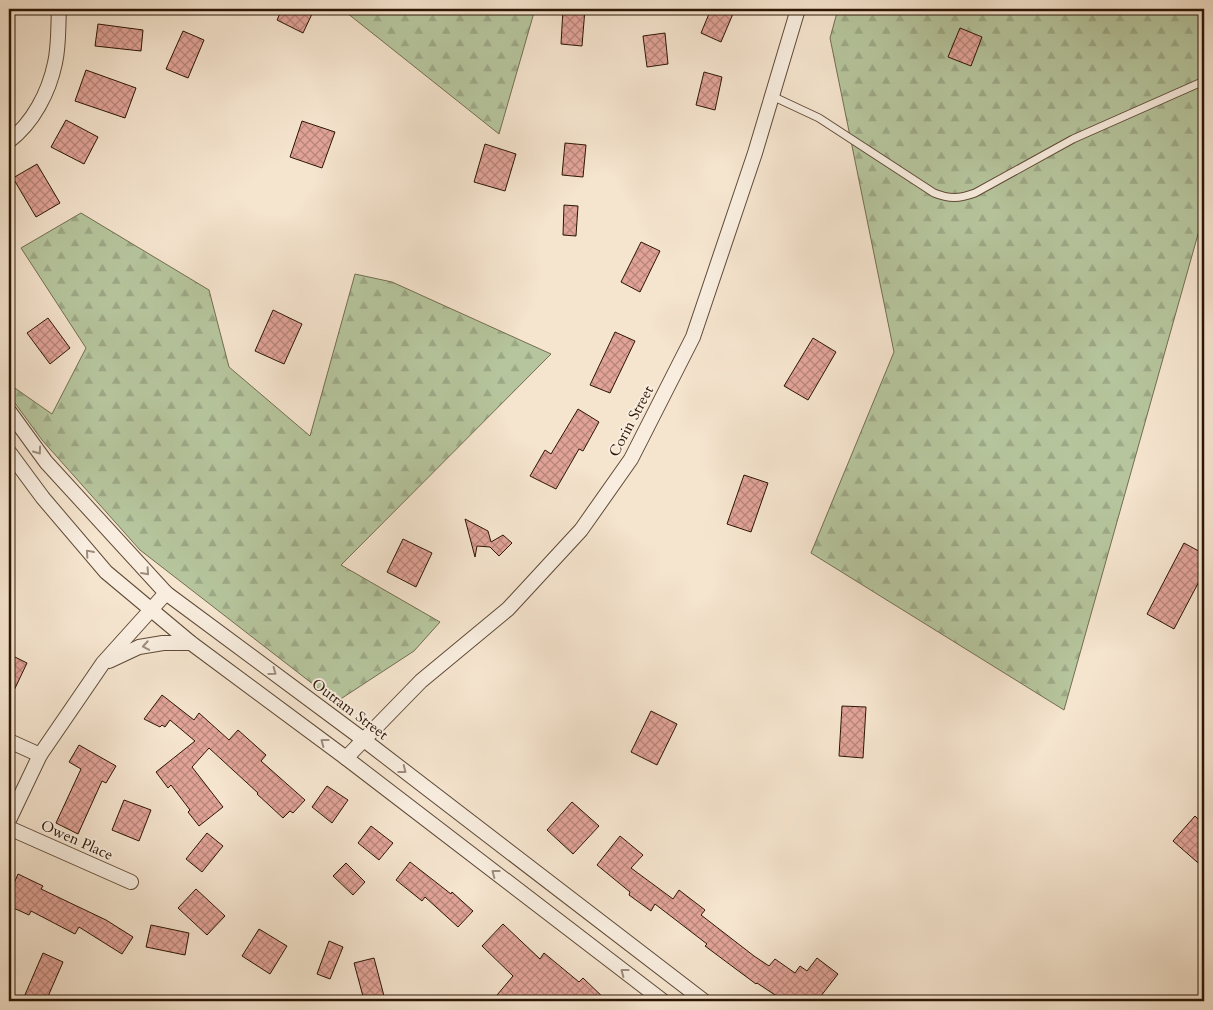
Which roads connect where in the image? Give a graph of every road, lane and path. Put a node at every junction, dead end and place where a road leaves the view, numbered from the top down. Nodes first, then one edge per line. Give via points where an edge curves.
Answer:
1 (59, 9) edge
2 (798, 9) edge
3 (1204, 81) edge
4 (772, 96) junction
5 (9, 141) edge
6 (9, 411) edge
7 (9, 452) edge
8 (166, 594) junction
9 (151, 610) junction
10 (191, 643) junction
11 (103, 663) junction
12 (364, 740) junction
13 (9, 741) edge
14 (40, 755) junction
15 (346, 758) junction
16 (9, 820) edge
17 (9, 828) edge
18 (131, 882) dead end
19 (663, 1001) edge
20 (704, 1001) edge

1 - 5 street via 55,63 46,90 34,114
2 - 4 street, Corin Street
3 - 4 lane via 1073,139 963,198 948,198 934,193 819,118
4 - 12 street, Corin Street via 693,337 631,459 581,530 508,610 421,681
6 -> 8 street, Outram Street via 46,462
9 -> 7 street via 106,572
8 - 9 street
8 -> 12 street, Outram Street
9 - 10 street
9 - 11 street
10 -> 11 street via 139,647
15 -> 10 street
11 - 14 street
12 - 15 street, Corin Street
12 -> 20 street, Outram Street
13 - 14 street
14 - 16 street
19 -> 15 street
17 - 18 street, Owen Place

